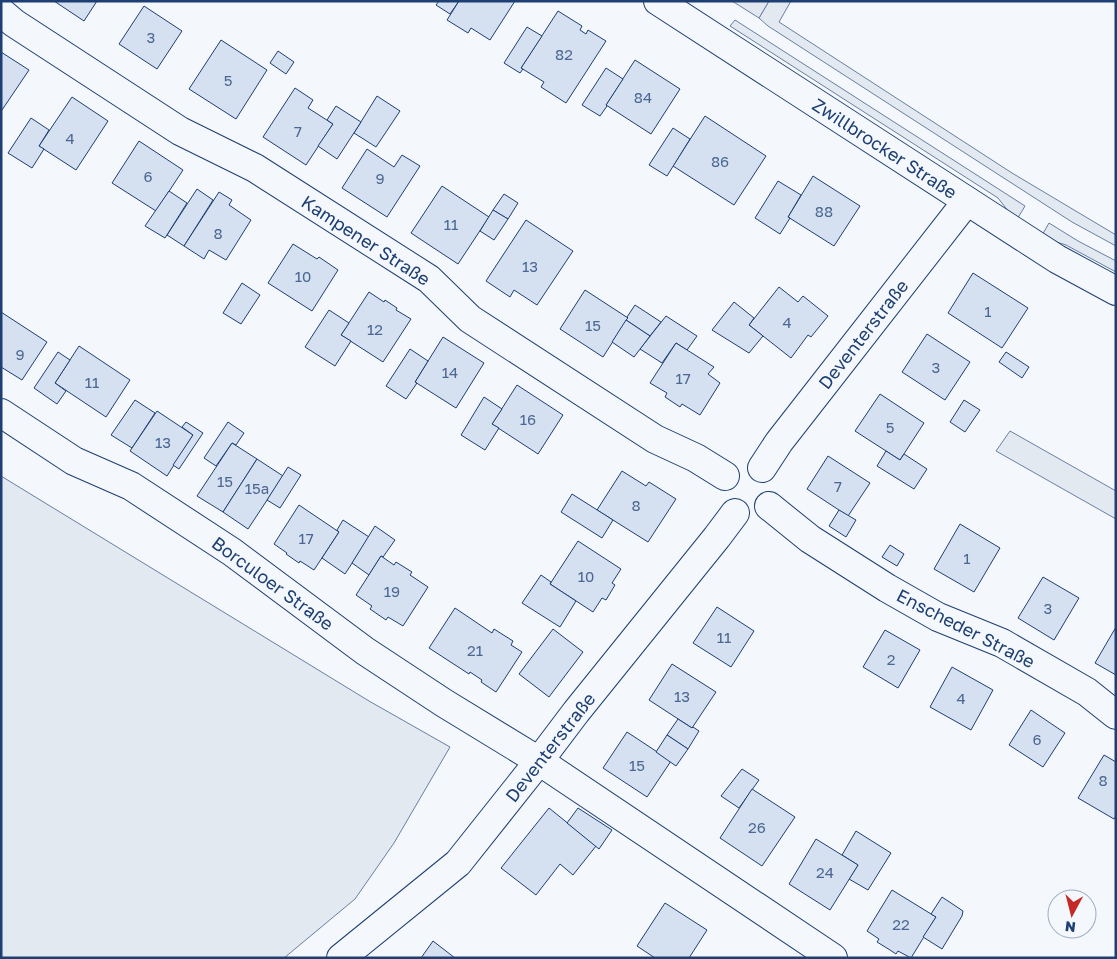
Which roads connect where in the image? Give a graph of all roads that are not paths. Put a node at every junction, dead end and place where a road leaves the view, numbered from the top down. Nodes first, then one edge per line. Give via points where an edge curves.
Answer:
1 (658, 1) edge
2 (1, 12) edge
3 (967, 201) junction
4 (1116, 290) edge
5 (1, 413) edge
6 (762, 468) junction
7 (725, 476) junction
8 (769, 506) junction
9 (735, 512) junction
10 (1116, 715) edge
11 (539, 761) junction
12 (342, 958) edge
13 (833, 958) edge

1 - 3 street, Zwillbrocker Straße
2 - 7 street, Kampener Straße via 180,130 255,168 429,279 470,318 655,439
3 - 4 street, Zwillbrocker Straße via 1057,259
3 - 6 street, Deventerstraße
5 - 11 street, Borculoer Straße via 74,461 131,486 225,547 365,651
6 - 7 street via 745,464
6 - 8 street via 774,490
7 - 9 street via 722,495 730,510
8 - 9 street via 755,516
8 - 10 street, Enscheder Straße via 810,539 887,588 938,617 1002,642 1087,692
9 - 11 street, Deventerstraße
11 - 12 street, Deventerstraße via 458,863
11 - 13 street

